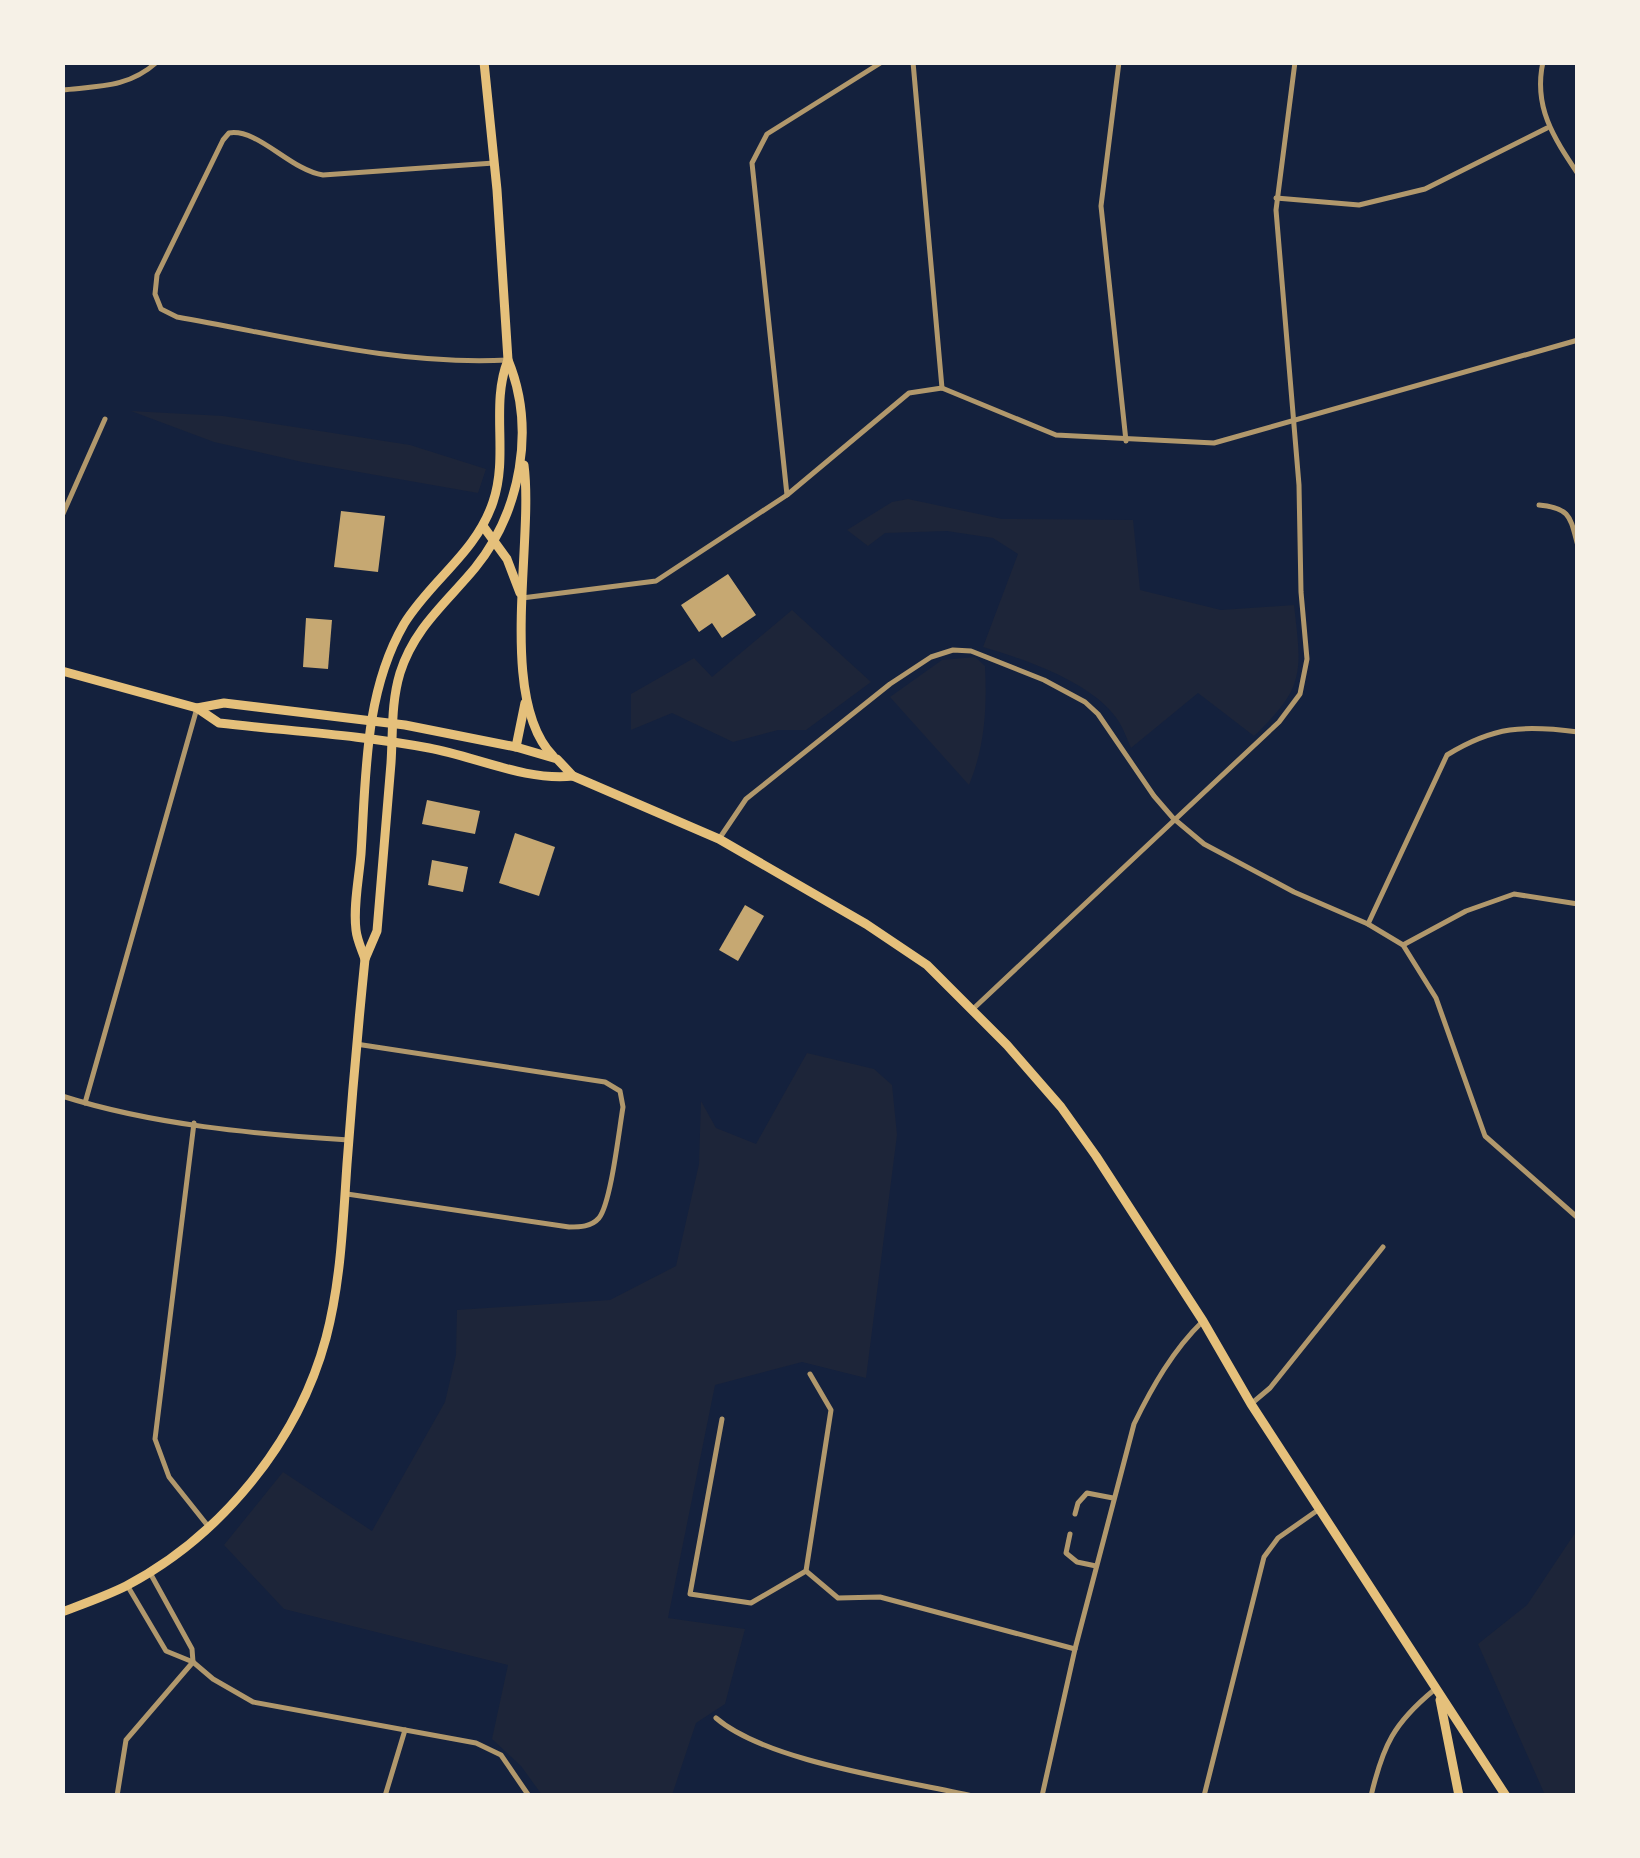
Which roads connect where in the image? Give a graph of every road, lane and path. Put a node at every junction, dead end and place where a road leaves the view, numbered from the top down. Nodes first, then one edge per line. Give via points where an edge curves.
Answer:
1 (157, 62) edge
2 (484, 62) edge
3 (882, 62) edge
4 (913, 62) edge
5 (1119, 62) edge
6 (1295, 62) edge
7 (1544, 62) edge
8 (62, 90) edge
9 (1547, 128) junction
10 (494, 162) junction
11 (1578, 174) edge
12 (1276, 198) junction
13 (1578, 340) edge
14 (508, 360) junction
15 (942, 388) junction
16 (104, 419) dead end
17 (1293, 420) junction
18 (1126, 441) junction
19 (521, 447) junction
20 (788, 495) junction
21 (1539, 505) dead end
22 (62, 516) edge
23 (483, 526) junction
24 (494, 541) junction
25 (1578, 546) edge
26 (522, 598) junction
27 (62, 671) edge
28 (526, 701) junction
29 (197, 708) junction
30 (392, 718) junction
31 (367, 719) junction
32 (1578, 732) edge
33 (370, 740) junction
34 (392, 742) junction
35 (516, 747) junction
36 (556, 759) junction
37 (573, 776) junction
38 (1174, 818) junction
39 (719, 839) junction
40 (1578, 904) edge
41 (1368, 924) junction
42 (1403, 945) junction
43 (365, 959) junction
44 (970, 1011) junction
45 (356, 1044) junction
46 (62, 1096) edge
47 (85, 1103) junction
48 (194, 1123) junction
49 (349, 1140) junction
50 (345, 1193) junction
51 (1577, 1215) edge
52 (1383, 1247) dead end
53 (1203, 1321) junction
54 (810, 1374) dead end
55 (1252, 1404) junction
56 (722, 1420) dead end
57 (1113, 1498) junction
58 (1320, 1508) junction
59 (1075, 1514) dead end
60 (208, 1527) junction
61 (1070, 1534) dead end
62 (1096, 1566) junction
63 (149, 1570) junction
64 (806, 1571) junction
65 (126, 1585) junction
66 (62, 1612) edge
67 (1075, 1649) junction
68 (193, 1662) junction
69 (1437, 1688) junction
70 (716, 1718) dead end
71 (404, 1730) junction
72 (1501, 1794) edge
73 (118, 1796) edge
74 (384, 1796) edge
75 (529, 1796) edge
76 (972, 1796) edge
77 (1042, 1796) edge
78 (1204, 1796) edge
79 (1371, 1796) edge
80 (1459, 1796) edge

1 - 8 street via 124,83
2 - 10 main road
3 - 20 street via 767,134 752,163
4 - 15 street
5 - 18 street via 1101,206
6 - 12 street
7 - 9 street
9 - 11 street
9 - 12 street via 1425,189 1359,205
10 - 14 main road
10 - 14 street via 322,176 244,133 228,133 156,274 155,294 161,309 177,317 410,356
12 - 17 street
13 - 17 street
14 - 19 main road via 518,383
14 - 23 main road via 498,383 498,478
15 - 18 street via 1056,435
15 - 20 street via 910,393
16 - 22 street
17 - 18 street via 1214,442
17 - 38 street via 1304,684 1278,722
19 - 24 main road via 514,492
19 - 26 main road via 528,500
20 - 26 street via 656,581
21 - 25 street via 1566,513
23 - 24 main road
23 - 31 main road via 402,628
24 - 26 main road
24 - 30 main road via 415,637
26 - 28 main road
27 - 29 main road
28 - 35 main road
28 - 36 main road via 537,734
29 - 31 main road via 224,703
29 - 33 main road via 220,723
29 - 47 street
30 - 31 main road
30 - 34 main road
30 - 35 main road
31 - 33 main road
32 - 41 street via 1504,729 1448,755
33 - 34 main road
33 - 43 main road via 356,931
34 - 37 main road via 546,779
34 - 43 main road via 377,931
35 - 36 main road
36 - 37 main road
37 - 39 main road
38 - 39 street via 1085,702 995,659 953,650 890,684 804,752 746,800
38 - 41 street via 1219,853
38 - 44 street
39 - 44 main road via 928,965
40 - 42 street via 1514,894
41 - 42 street
42 - 51 street via 1436,998 1485,1136
43 - 45 main road
44 - 53 main road via 1068,1117
45 - 49 main road
45 - 50 street via 605,1082 620,1091 623,1107 605,1206 589,1225
46 - 47 street
47 - 48 street
48 - 49 street
48 - 60 street via 155,1440 169,1477
49 - 50 main road
50 - 60 main road via 336,1289 310,1385 274,1451
52 - 55 street
53 - 55 main road
53 - 57 street via 1150,1392
54 - 64 street via 831,1410
55 - 58 main road
56 - 64 street via 690,1594 751,1603
57 - 59 street via 1087,1493
57 - 62 street
58 - 69 main road
58 - 78 street via 1278,1538 1264,1557
60 - 63 main road
61 - 62 street via 1066,1553
62 - 67 street
63 - 65 main road
63 - 68 street
64 - 67 street via 838,1598 880,1597
65 - 66 main road
65 - 68 street via 166,1651
67 - 77 street
68 - 71 street via 253,1702
68 - 73 street via 126,1740
69 - 72 main road
69 - 79 street via 1396,1727
69 - 80 main road
70 - 76 street via 781,1753
71 - 74 street
71 - 75 street via 476,1743 502,1755

